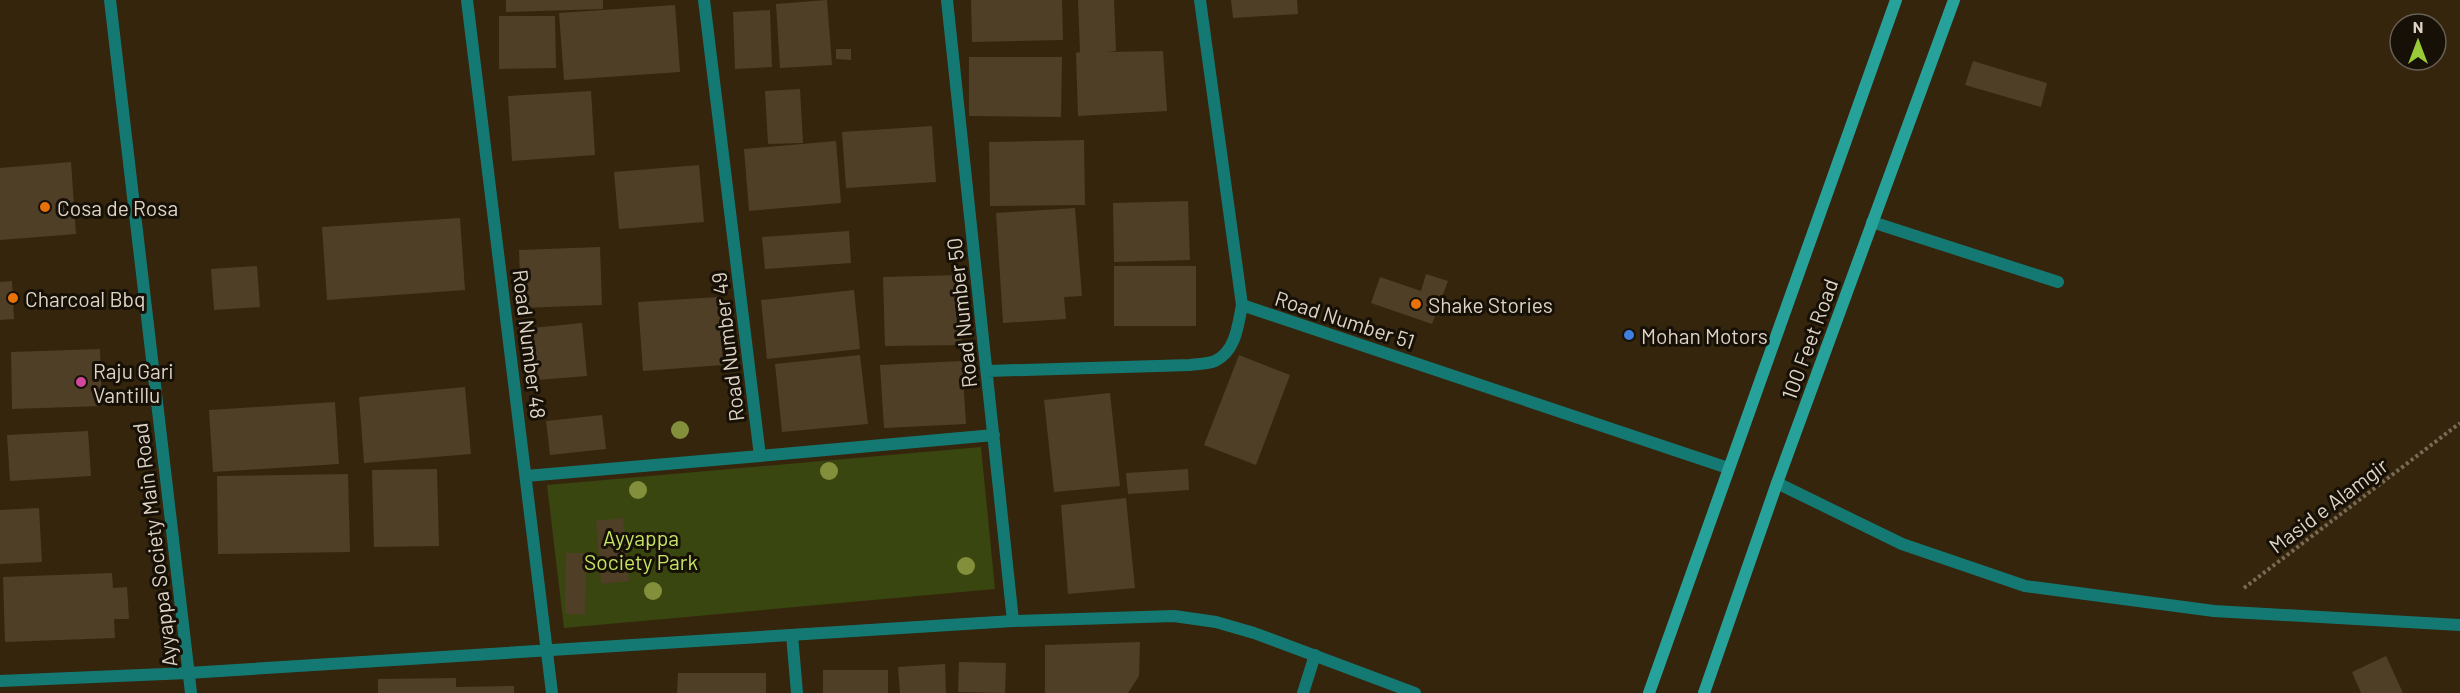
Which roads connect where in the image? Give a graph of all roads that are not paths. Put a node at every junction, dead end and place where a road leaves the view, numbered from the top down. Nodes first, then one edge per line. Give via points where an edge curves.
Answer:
1 (110, 0) edge
2 (467, 0) edge
3 (704, 0) edge
4 (947, 0) edge
5 (1200, 0) edge
6 (1896, 0) edge
7 (1954, 0) edge
8 (1872, 222) junction
9 (2058, 282) dead end
10 (1242, 305) junction
11 (987, 371) junction
12 (994, 435) junction
13 (760, 456) junction
14 (1728, 468) junction
15 (526, 476) junction
16 (1777, 483) junction
17 (1013, 621) junction
18 (2460, 625) edge
19 (792, 635) junction
20 (548, 650) junction
21 (1315, 655) junction
22 (188, 673) junction
23 (0, 681) edge
24 (191, 693) edge
25 (552, 693) edge
26 (797, 693) edge
27 (1302, 693) edge
28 (1415, 693) edge
29 (1648, 693) edge
30 (1704, 693) edge

1 - 22 street, Ayyappa Society Main Road
2 - 15 street, Road Number 48
3 - 13 street, Road Number 49
4 - 11 street, Road Number 50
5 - 10 street, Road Number 51
6 - 14 main road, 100 Feet Road
7 - 8 main road, 100 Feet Road
8 - 9 street
8 - 16 main road, 100 Feet Road
10 - 11 street via 1236,338 1215,361
10 - 14 street, Road Number 51
11 - 12 street, Road Number 50
12 - 13 street
12 - 17 street, Road Number 50
13 - 15 street
14 - 29 main road, 100 Feet Road
15 - 20 street, Road Number 48
16 - 18 street via 1902,544 2025,586 2214,611
16 - 30 main road, 100 Feet Road
17 - 19 street
17 - 21 street via 1174,616 1216,622
19 - 20 street
19 - 26 street
20 - 22 street
20 - 25 street, Road Number 48
21 - 27 street
21 - 28 street
22 - 23 street
22 - 24 street, Ayyappa Society Main Road

